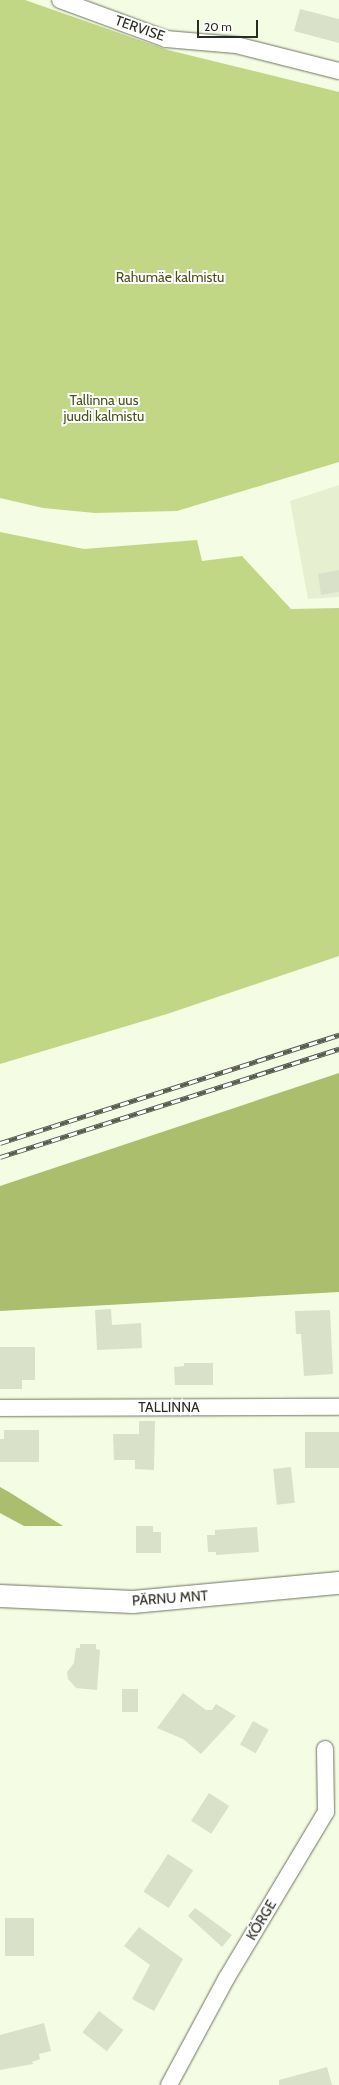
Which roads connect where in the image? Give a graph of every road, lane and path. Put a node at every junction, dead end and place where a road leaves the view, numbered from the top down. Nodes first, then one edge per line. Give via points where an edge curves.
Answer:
1 (60, 0) edge
2 (339, 71) edge
3 (339, 1407) edge
4 (0, 1408) edge
5 (339, 1583) edge
6 (0, 1596) edge
7 (325, 1749) dead end
8 (169, 2085) edge

1 - 2 street, TERVISE via 166,39 236,45
3 - 4 street, TALLINNA
5 - 6 main road, PÄRNU MNT via 132,1602
7 - 8 street, KÕRGE via 326,1812 226,1979

